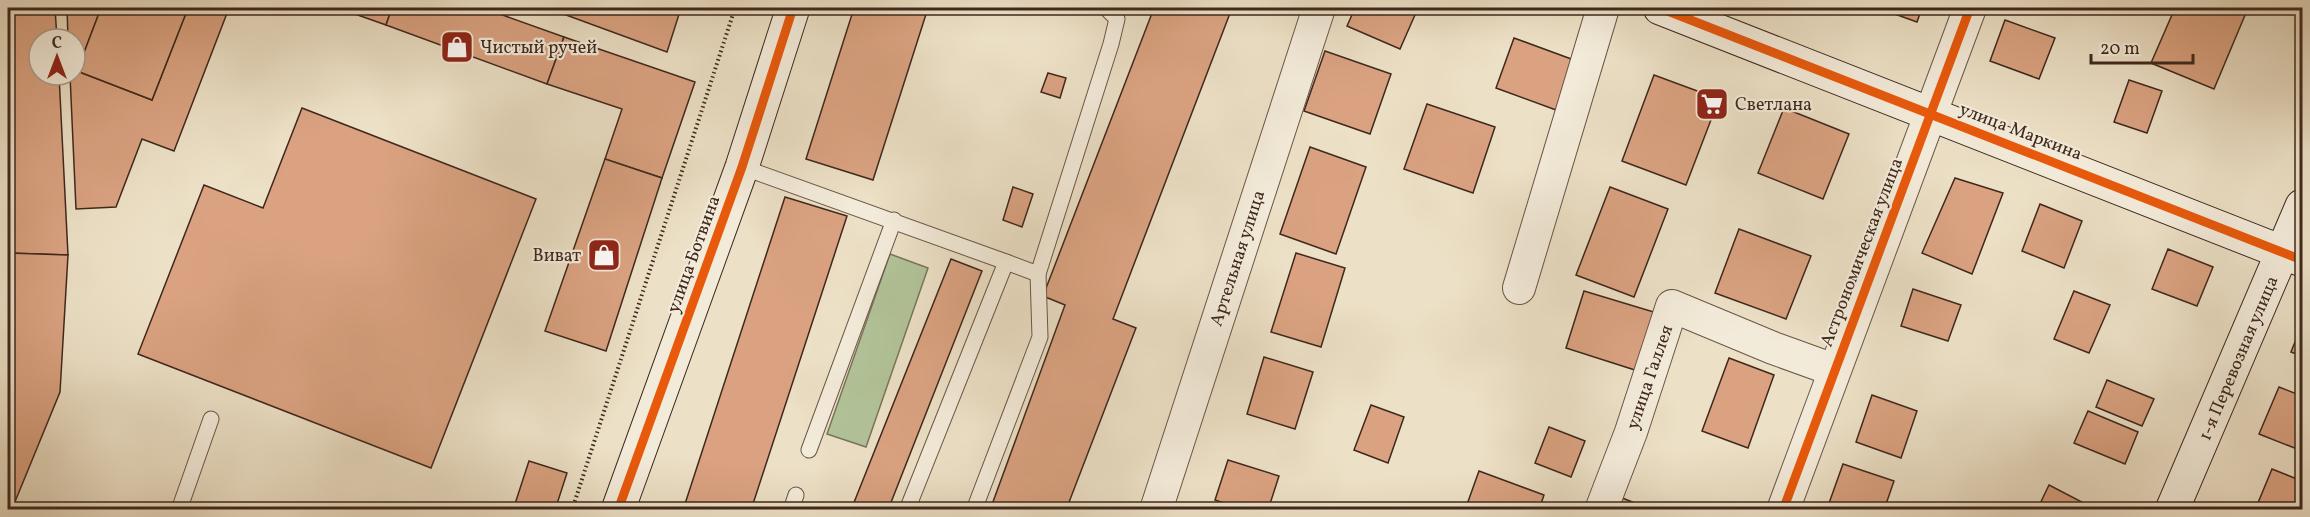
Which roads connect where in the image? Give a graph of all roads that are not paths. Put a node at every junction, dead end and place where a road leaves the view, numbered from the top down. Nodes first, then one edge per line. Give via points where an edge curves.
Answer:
1 (793, 8) edge
2 (1106, 8) edge
3 (1319, 8) edge
4 (1602, 8) edge
5 (1659, 8) edge
6 (1970, 8) edge
7 (1931, 114) junction
8 (742, 166) junction
9 (2302, 206) edge
10 (894, 220) junction
11 (2293, 256) edge
12 (1006, 262) junction
13 (1038, 274) junction
14 (1519, 288) dead end
15 (1834, 370) junction
16 (211, 419) dead end
17 (809, 450) dead end
18 (179, 510) edge
19 (618, 510) edge
20 (906, 510) edge
21 (974, 510) edge
22 (1156, 510) edge
23 (1601, 510) edge
24 (1783, 510) edge
25 (2172, 510) edge

1 - 8 street, улица Ботвина
2 - 13 lane via 1117,19 1111,44
3 - 22 street, Артельная улица
4 - 14 street
5 - 7 street, улица Маркина
6 - 7 street, Астрономическая улица
7 - 11 street, улица Маркина
7 - 15 street, Астрономическая улица
8 - 10 lane
8 - 19 street, улица Ботвина
9 - 11 street, 1-я Перевозная улица
10 - 12 lane
10 - 17 lane
11 - 25 street, 1-я Перевозная улица
12 - 13 lane
12 - 20 lane
13 - 21 lane via 1040,337
15 - 23 street, улица Галлея via 1672,306
15 - 24 street, Астрономическая улица
16 - 18 lane

